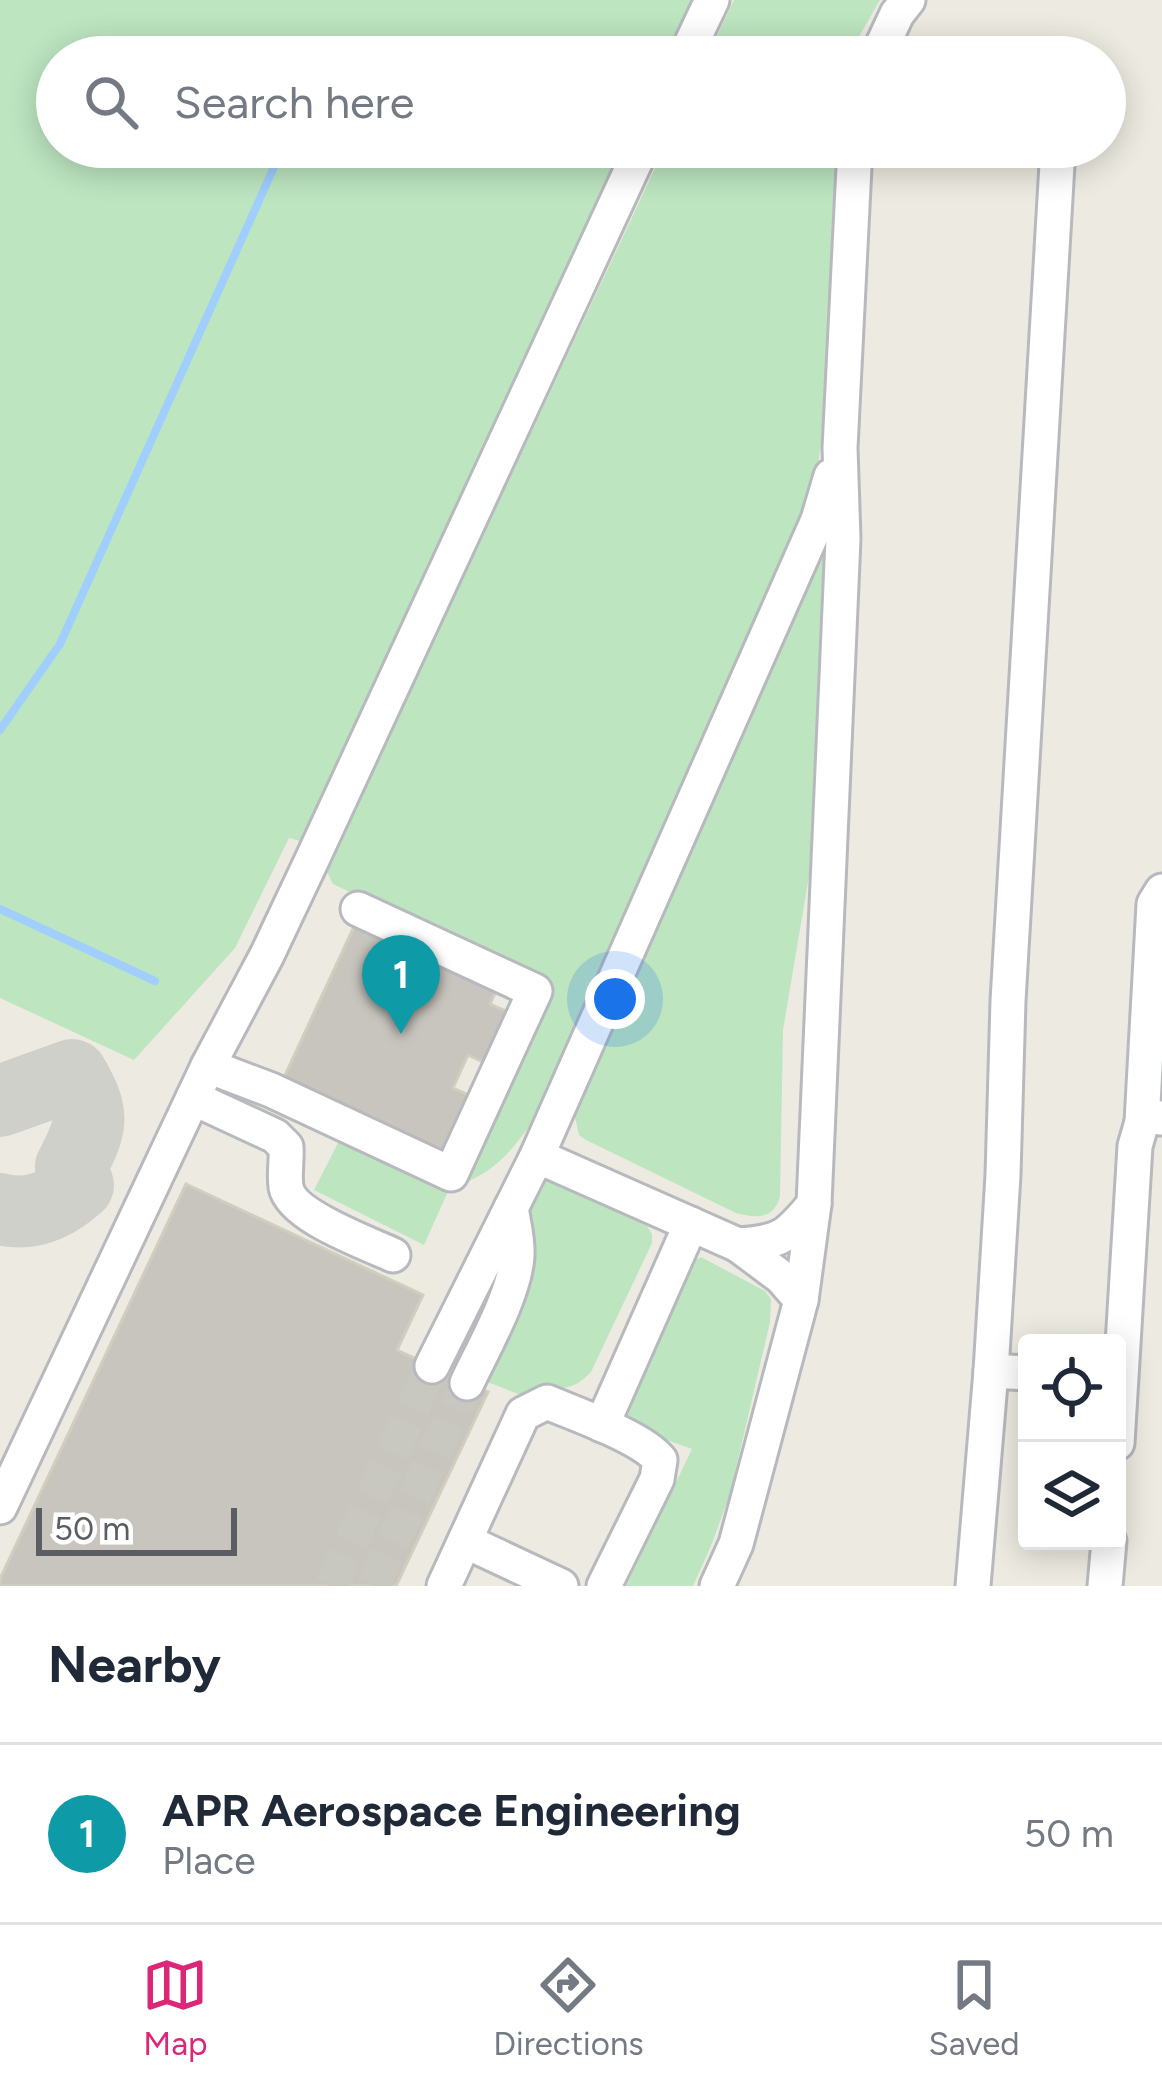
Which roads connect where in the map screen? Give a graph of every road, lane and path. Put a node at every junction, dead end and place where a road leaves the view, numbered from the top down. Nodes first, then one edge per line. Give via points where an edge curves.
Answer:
1 (712, 0) edge
2 (908, 0) edge
3 (695, 36) edge
4 (886, 36) edge
5 (632, 168) edge
6 (854, 168) edge
7 (1057, 168) edge
8 (840, 448) junction
9 (1162, 891) edge
10 (358, 909) dead end
11 (208, 1066) junction
12 (193, 1098) junction
13 (1152, 1120) edge
14 (537, 1156) junction
15 (814, 1204) junction
16 (511, 1208) junction
17 (691, 1224) junction
18 (738, 1245) junction
19 (393, 1256) dead end
20 (801, 1300) junction
21 (1123, 1334) edge
22 (432, 1366) tunnel mouth
23 (991, 1371) junction
24 (1018, 1372) edge
25 (467, 1382) tunnel mouth
26 (602, 1425) junction
27 (0, 1507) edge
28 (465, 1541) junction
29 (1107, 1550) edge
30 (444, 1586) edge
31 (560, 1586) edge
32 (604, 1586) edge
33 (717, 1586) edge
34 (973, 1586) edge
35 (1105, 1586) edge

1 - 3 street
2 - 4 street
5 - 11 street via 296,896
6 - 8 street
7 - 23 street
8 - 14 street via 809,542
8 - 15 street via 843,539
9 - 13 street via 1154,904
10 - 11 street via 536,991 451,1174
11 - 12 street
12 - 19 street via 275,1136 286,1147 292,1201
12 - 27 street
13 - 21 street via 1135,1146
14 - 16 street
14 - 17 street
15 - 18 street via 771,1243
15 - 20 street
16 - 22 street
16 - 25 street via 517,1263
17 - 18 street
17 - 26 street
18 - 20 street
20 - 33 street via 736,1544
23 - 24 street
23 - 34 street
26 - 28 street via 547,1402 523,1414
26 - 32 street via 660,1460
28 - 30 street
28 - 31 street
29 - 35 street

